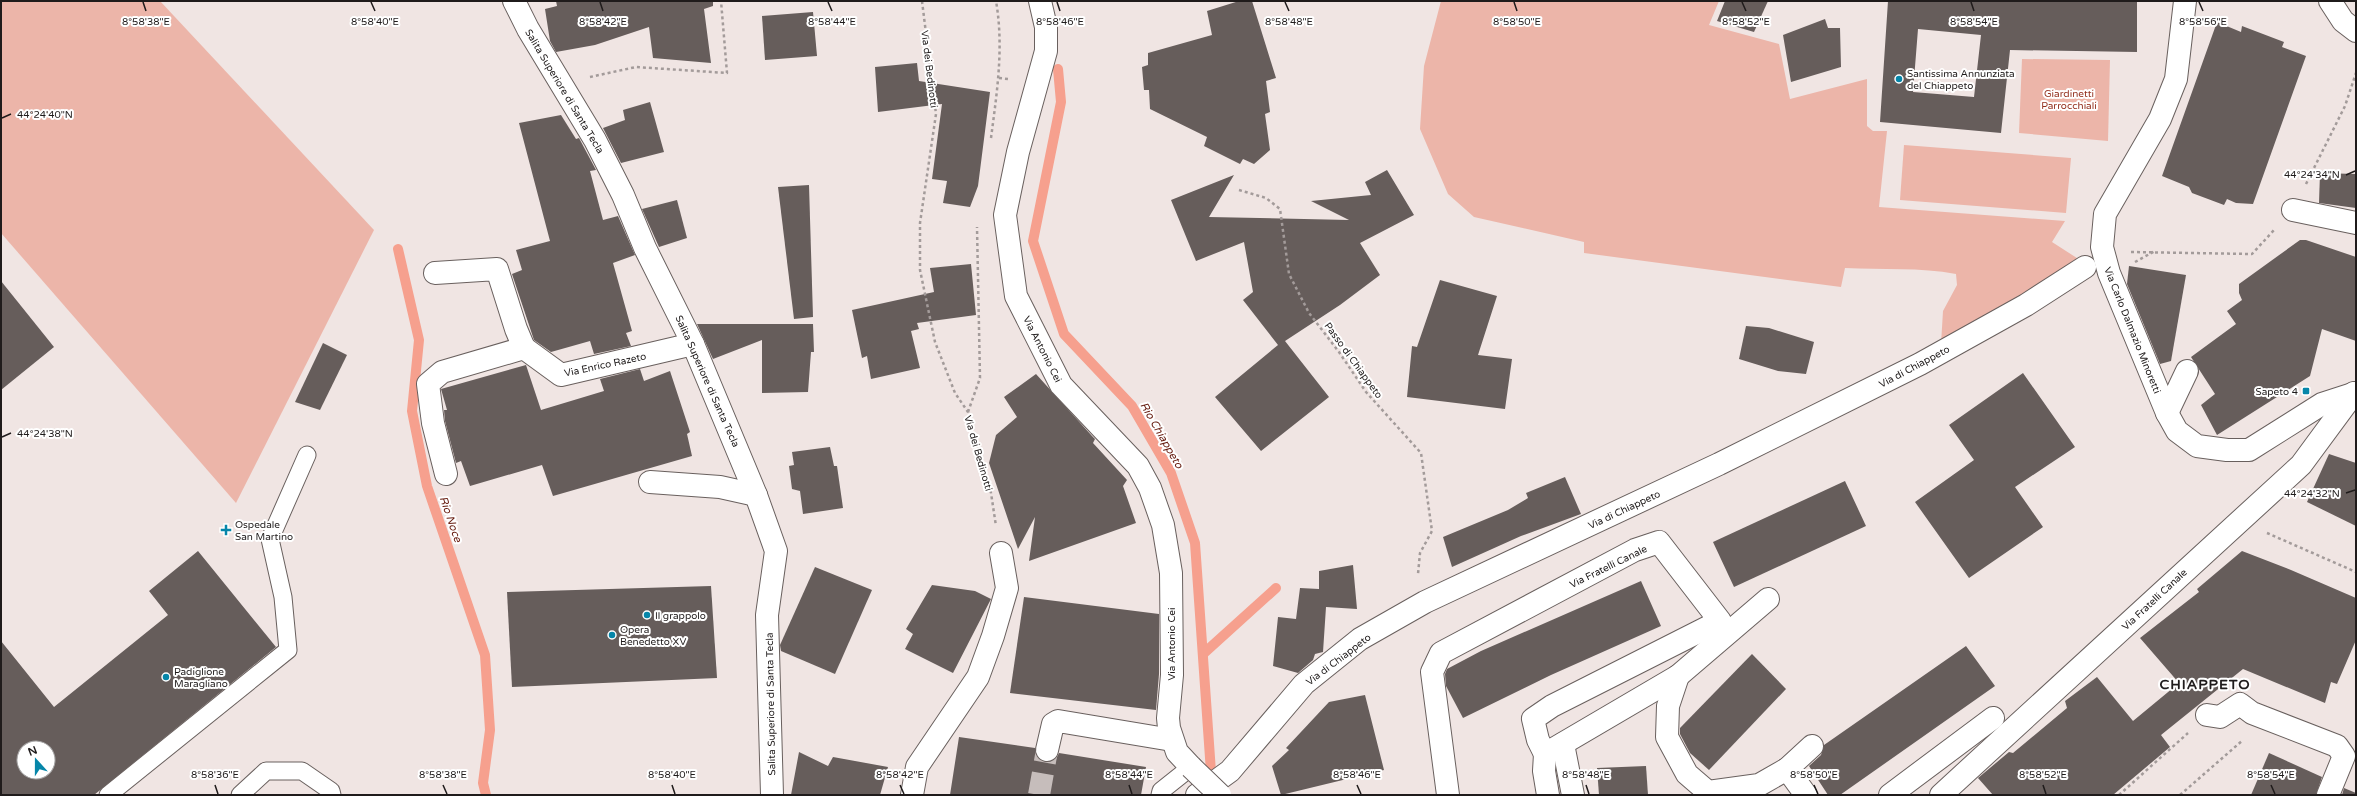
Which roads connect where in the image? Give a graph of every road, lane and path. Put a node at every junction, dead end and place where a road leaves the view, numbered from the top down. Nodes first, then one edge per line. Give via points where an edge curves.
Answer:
1 (514, 1) edge
2 (721, 1) edge
3 (922, 1) edge
4 (1040, 1) edge
5 (2185, 1) edge
6 (2330, 1) edge
7 (2346, 18) edge
8 (2356, 73) edge
9 (563, 84) junction
10 (1239, 190) dead end
11 (2292, 210) junction
12 (2356, 223) edge
13 (2127, 253) dead end
14 (2085, 267) dead end
15 (435, 273) dead end
16 (980, 319) dead end
17 (693, 344) junction
18 (524, 348) junction
19 (2187, 371) dead end
20 (2355, 393) edge
21 (968, 412) junction
22 (2166, 413) junction
23 (307, 455) dead end
24 (446, 474) dead end
25 (650, 482) dead end
26 (756, 495) junction
27 (2240, 520) junction
28 (1001, 553) joint
29 (2356, 572) edge
30 (1768, 599) dead end
31 (1425, 602) junction
32 (1678, 676) junction
33 (2207, 715) joint
34 (1993, 718) dead end
35 (2249, 734) dead end
36 (1172, 740) junction
37 (1812, 746) dead end
38 (1554, 749) junction
39 (1047, 750) tunnel mouth
40 (1191, 767) junction
41 (1787, 769) junction
42 (1688, 785) edge
43 (108, 795) edge
44 (240, 795) edge
45 (332, 795) edge
46 (772, 795) edge
47 (912, 795) edge
48 (1160, 795) edge
49 (1197, 795) edge
50 (1220, 795) edge
51 (1448, 795) edge
52 (1548, 795) edge
53 (1573, 795) edge
54 (1806, 795) edge
55 (1890, 795) edge
56 (1941, 795) edge
57 (2119, 795) edge
58 (2180, 795) edge
59 (2328, 795) edge

1 - 9 street, Salita Superiore di Santa Tecla via 528,29
2 - 9 path via 727,73 636,67
3 - 21 path, Via dei Bedinotti via 936,114 920,223 920,270 935,342 955,393
4 - 36 street, Via Antonio Cei via 1046,27 1046,51 1018,152 1005,216 1016,296 1061,385 1138,466 1150,488 1163,525 1171,573 1172,675 1168,718
5 - 22 street, Via Carlo Dalmazio Minoretti via 2176,79 2160,119 2105,214 2102,247 2109,273
6 - 7 street
8 - 11 path via 2345,106
9 - 17 street, Salita Superiore di Santa Tecla via 624,195 645,248
10 - 31 path, Passo di Chiappeto via 1266,198 1280,209 1289,274 1309,313 1366,392 1421,452 1432,531 1420,553 1417,577
11 - 12 street
11 - 13 path via 2252,254 2155,251
14 - 31 street, Via di Chiappeto via 2026,305 1859,395 1719,464
15 - 18 street via 497,269
16 - 21 path via 980,378
17 - 18 street, Via Enrico Razeto via 561,375
17 - 26 street, Salita Superiore di Santa Tecla
18 - 24 street via 442,372 428,384 433,423
19 - 22 street, Via Carlo Dalmazio Minoretti
20 - 22 street, Via Carlo Dalmazio Minoretti via 2322,404 2249,450 2197,446 2177,431
20 - 27 street, Via Fratelli Canale via 2301,465
21 - 28 path, Via dei Bedinotti via 991,492
23 - 43 lane via 270,539 283,597 288,650
25 - 26 street via 720,487
26 - 46 street, Salita Superiore di Santa Tecla via 776,551 767,615
27 - 29 path
27 - 56 street, Via Fratelli Canale
28 - 47 street via 1007,588 978,677 917,767
30 - 32 street
31 - 49 street, Via di Chiappeto via 1360,639 1304,684 1230,771
32 - 38 street
32 - 42 street via 1668,706 1667,737
33 - 57 path
33 - 59 street via 2220,717 2240,704 2252,713 2337,746 2344,756
34 - 55 street
35 - 58 path
36 - 39 street via 1058,721 1053,724
36 - 40 street, Via Antonio Cei via 1177,752
37 - 41 street
38 - 51 street, Via Fratelli Canale via 1538,740 1533,719 1552,706 1720,621 1659,542 1635,550 1441,653 1432,672
38 - 52 street, Via Fratelli Canale via 1544,772
38 - 53 street, Via Fratelli Canale
40 - 48 lane via 1161,791
40 - 50 street, Via Antonio Cei, bridge
41 - 42 street via 1759,784 1708,792
41 - 54 street
44 - 45 lane via 266,771 302,771 331,791

